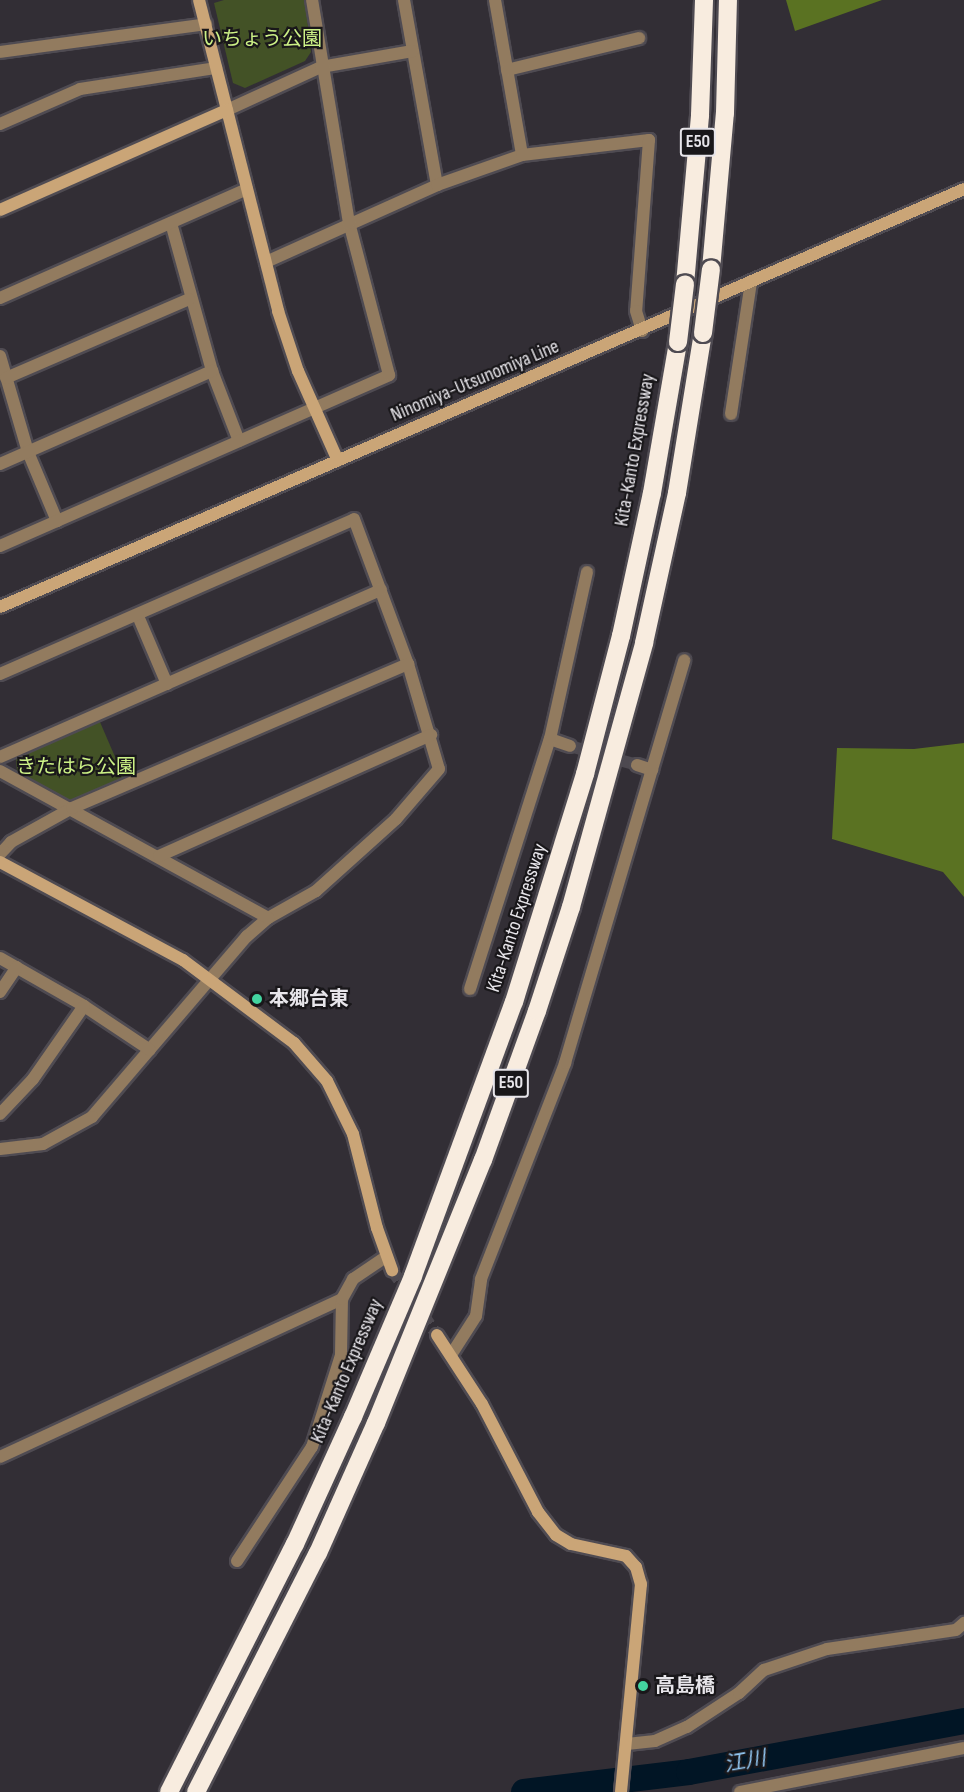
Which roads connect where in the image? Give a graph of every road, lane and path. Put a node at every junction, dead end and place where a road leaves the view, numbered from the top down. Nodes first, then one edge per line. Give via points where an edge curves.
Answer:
1 (200, 0) edge
2 (312, 0) edge
3 (404, 0) edge
4 (495, 0) edge
5 (704, 0) edge
6 (728, 0) edge
7 (206, 24) junction
8 (639, 38) dead end
9 (413, 51) junction
10 (0, 52) edge
11 (216, 68) junction
12 (321, 68) junction
13 (507, 70) junction
14 (227, 110) junction
15 (0, 124) edge
16 (522, 155) junction
17 (436, 185) junction
18 (247, 189) junction
19 (964, 189) edge
20 (0, 210) edge
21 (171, 223) junction
22 (350, 223) junction
23 (266, 262) junction
24 (751, 281) junction
25 (0, 298) edge
26 (189, 298) junction
27 (642, 332) junction
28 (0, 356) edge
29 (212, 371) junction
30 (6, 378) junction
31 (315, 408) junction
32 (731, 414) dead end
33 (239, 441) junction
34 (28, 452) junction
35 (338, 461) junction
36 (0, 464) edge
37 (57, 521) junction
38 (0, 546) edge
39 (587, 572) dead end
40 (381, 590) junction
41 (0, 607) edge
42 (138, 616) junction
43 (684, 660) dead end
44 (408, 664) junction
45 (0, 674) edge
46 (167, 684) junction
47 (431, 735) junction
48 (550, 739) junction
49 (570, 746) tunnel mouth
50 (0, 757) edge
51 (637, 765) tunnel mouth
52 (652, 770) junction
53 (0, 771) edge
54 (72, 808) junction
55 (0, 854) edge
56 (159, 856) junction
57 (0, 862) edge
58 (268, 918) junction
59 (0, 958) edge
60 (16, 967) junction
61 (210, 977) junction
62 (470, 989) dead end
63 (0, 992) edge
64 (84, 1006) junction
65 (150, 1050) junction
66 (0, 1114) edge
67 (0, 1149) edge
68 (386, 1257) junction
69 (392, 1270) tunnel mouth
70 (342, 1299) junction
71 (437, 1335) tunnel mouth
72 (451, 1355) junction
73 (0, 1457) edge
74 (237, 1561) dead end
75 (964, 1623) edge
76 (964, 1748) edge
77 (626, 1750) junction
78 (170, 1792) edge
79 (196, 1792) edge
80 (621, 1792) edge
81 (740, 1792) edge

1 - 7 street
2 - 12 street
3 - 9 street
4 - 13 street
5 - 78 highway, Kita-Kanto Expressway / E50, bridge via 699,127 678,342 652,493 621,636 582,785 514,1002 417,1265 290,1554
6 - 79 highway, E50, bridge via 724,113 711,269 677,493 644,643 571,907 483,1160 376,1423 318,1553
7 - 10 street
7 - 11 street
8 - 13 street
9 - 12 street
9 - 17 street
11 - 14 street
11 - 15 street via 80,89
12 - 14 street
12 - 22 street
13 - 16 street
14 - 18 street
14 - 20 street
16 - 17 street
16 - 27 street via 649,140 636,310
17 - 22 street
18 - 21 street
18 - 23 street
19 - 24 street, Ninomiya-Utsunomiya Line
21 - 25 street
21 - 26 street
22 - 23 street
22 - 31 street via 389,375
23 - 31 street via 292,351
24 - 27 street, Ninomiya-Utsunomiya Line
24 - 32 street
26 - 29 street
26 - 30 street
27 - 35 street, Ninomiya-Utsunomiya Line
28 - 30 street
29 - 33 street
29 - 34 street
30 - 34 street
31 - 33 street
31 - 35 street
33 - 37 street
34 - 36 street
34 - 37 street
35 - 41 street, Ninomiya-Utsunomiya Line
37 - 38 street
39 - 48 street
40 - 42 street via 354,519
40 - 44 street
40 - 46 street
42 - 45 street
42 - 46 street
43 - 52 street
44 - 47 street
44 - 54 street
46 - 50 street
47 - 56 street
47 - 58 street via 439,769 396,819 316,891
48 - 49 street
48 - 62 street
51 - 52 street
52 - 72 street via 565,1064 481,1280 476,1316
53 - 54 street
54 - 55 street via 11,842
54 - 56 street
56 - 58 street
57 - 61 street
58 - 61 street
59 - 60 street
60 - 63 street
60 - 64 street
61 - 65 street
61 - 68 street via 294,1043 327,1081 354,1134
64 - 65 street
64 - 66 street via 33,1079
65 - 67 street via 92,1117 43,1144
68 - 69 street
68 - 70 street via 354,1279
70 - 73 street
70 - 74 street via 341,1355 312,1446
71 - 72 street
72 - 77 street via 482,1404 538,1512 556,1535 571,1544 626,1556 636,1567 641,1584
75 - 77 street via 956,1630 827,1648 764,1670 739,1693 687,1727
76 - 81 street
77 - 80 street

